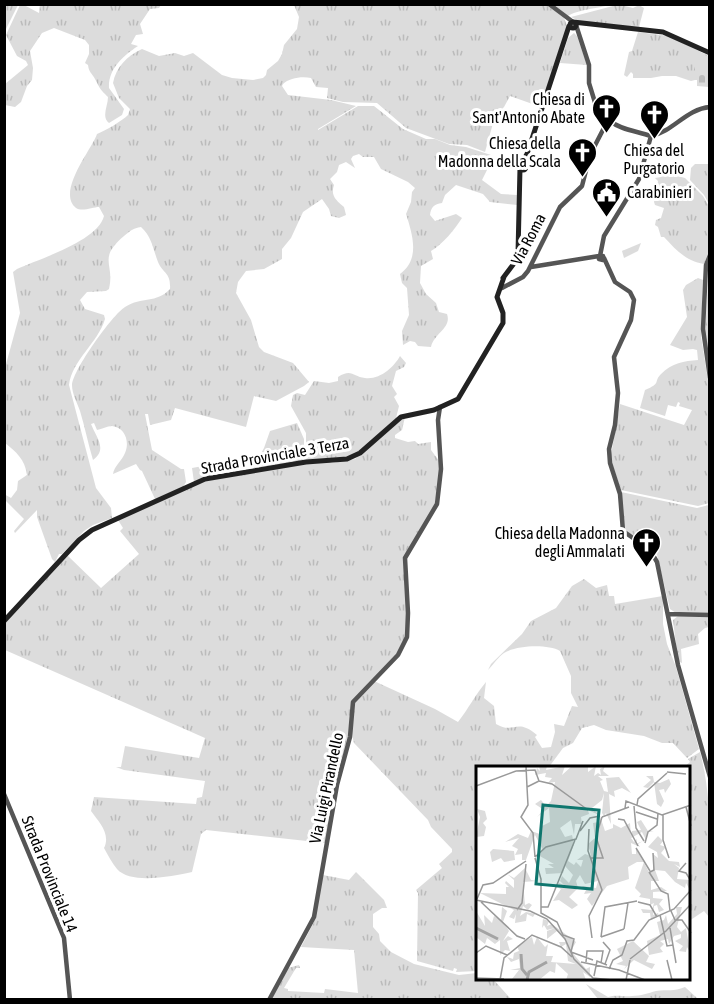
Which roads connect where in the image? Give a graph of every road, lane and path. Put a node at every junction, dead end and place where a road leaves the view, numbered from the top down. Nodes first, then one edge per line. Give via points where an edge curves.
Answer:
1 (549, 4) edge
2 (574, 25) junction
3 (710, 53) edge
4 (710, 107) edge
5 (610, 121) junction
6 (651, 136) junction
7 (710, 255) edge
8 (601, 258) junction
9 (531, 267) junction
10 (500, 289) junction
11 (710, 378) edge
12 (437, 409) junction
13 (668, 614) junction
14 (677, 615) junction
15 (710, 615) edge
16 (4, 621) edge
17 (670, 622) junction
18 (710, 777) edge
19 (4, 794) edge
20 (70, 999) edge
21 (269, 999) edge

1 - 2 street
2 - 3 main road via 667,33
2 - 5 street via 589,65 590,86 598,110
2 - 10 main road via 519,178 518,253 497,286
4 - 6 street via 696,109
5 - 6 street
5 - 9 street, Via Roma via 590,155 582,186 560,207
6 - 8 street via 639,179 604,236
7 - 11 street via 706,265 703,329
8 - 9 street
8 - 13 street via 616,283 630,292 634,303 629,326 614,357 618,393 609,459 620,497 622,529 655,556
9 - 10 street, Via Roma via 523,277
10 - 12 main road via 497,297 503,323 462,395
12 - 16 main road, Strada Provinciale 3 Terza via 401,417 352,458 206,479 92,530
12 - 21 street, Via Luigi Pirandello via 441,469 437,504 405,558 405,642 394,660 353,702 350,737 337,785 314,917
13 - 14 street
13 - 17 street
14 - 15 street
14 - 17 street
17 - 18 street
19 - 20 street, Strada Provinciale 14 via 64,938

